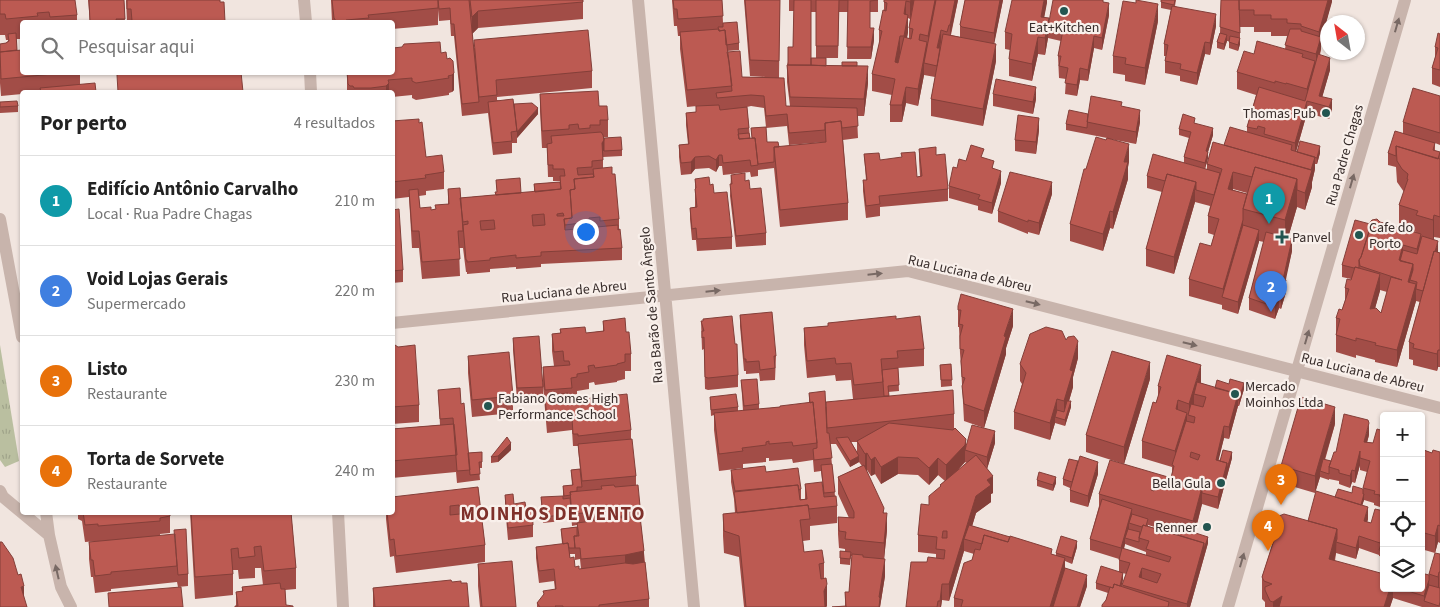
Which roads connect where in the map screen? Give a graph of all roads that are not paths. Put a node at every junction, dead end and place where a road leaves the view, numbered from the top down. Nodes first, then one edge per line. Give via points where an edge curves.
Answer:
1 (304, 0) edge
2 (638, 0) edge
3 (1405, 0) edge
4 (306, 20) edge
5 (310, 75) edge
6 (311, 90) edge
7 (0, 219) edge
8 (665, 296) junction
9 (395, 323) edge
10 (20, 326) edge
11 (1297, 371) junction
12 (1440, 408) edge
13 (0, 491) edge
14 (20, 511) edge
15 (24, 515) edge
16 (46, 515) edge
17 (338, 515) edge
18 (49, 536) junction
19 (71, 607) edge
20 (343, 607) edge
21 (694, 607) edge
22 (1228, 607) edge

1 - 4 street
2 - 8 street, Rua Barão de Santo Ângelo
11 -> 3 street, Rua Padre Chagas
5 - 6 street
7 - 10 street
8 - 9 street, Rua Luciana de Abreu
8 -> 11 street, Rua Luciana de Abreu via 908,270
8 - 21 street, Rua Barão de Santo Ângelo
11 - 12 street, Rua Luciana de Abreu
22 -> 11 street, Rua Padre Chagas
13 - 14 street
15 - 18 street
16 - 18 street
17 - 20 street
19 -> 18 street via 61,587

